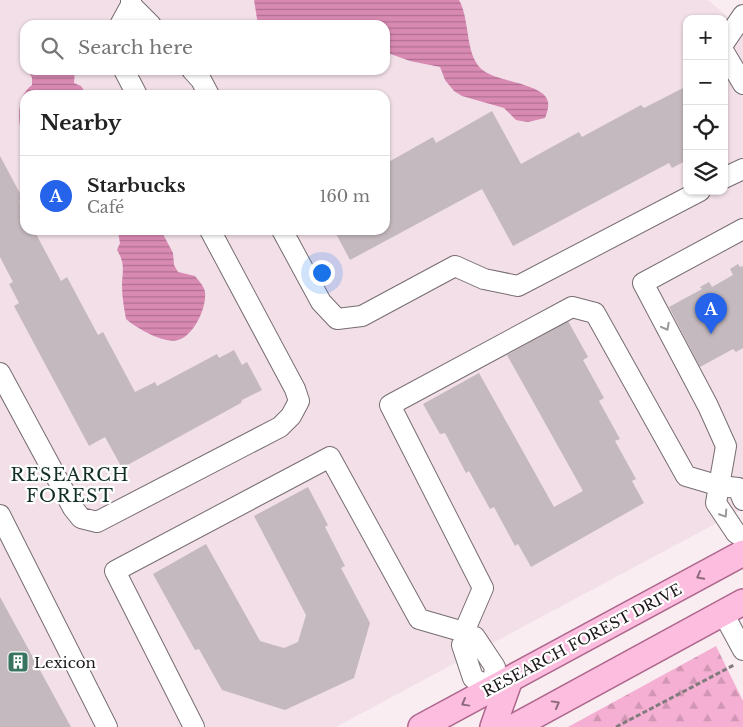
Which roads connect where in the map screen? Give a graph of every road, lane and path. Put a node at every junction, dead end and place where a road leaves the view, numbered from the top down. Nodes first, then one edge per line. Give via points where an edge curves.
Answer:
1 (131, 3) edge
2 (743, 15) edge
3 (122, 20) edge
4 (146, 20) edge
5 (728, 37) edge
6 (728, 59) edge
7 (127, 75) edge
8 (196, 75) edge
9 (743, 84) edge
10 (134, 90) edge
11 (206, 90) edge
12 (743, 168) edge
13 (728, 176) edge
14 (692, 195) edge
15 (743, 229) edge
16 (213, 235) edge
17 (285, 235) edge
18 (0, 373) edge
19 (720, 486) junction
20 (743, 500) edge
21 (0, 515) edge
22 (743, 537) edge
23 (743, 553) edge
24 (733, 607) edge
25 (466, 634) junction
26 (739, 657) edge
27 (501, 684) junction
28 (107, 727) edge
29 (194, 727) edge
30 (421, 727) edge
31 (493, 727) edge
32 (514, 727) edge
33 (616, 727) edge

1 - 3 lane
1 - 4 lane
2 - 5 lane
6 - 9 lane
7 - 10 lane
8 - 11 lane
12 - 13 lane
14 - 17 lane via 518,286 484,280 455,266 362,316 337,319 321,302
15 -> 19 lane via 643,283 726,446
16 - 18 lane via 296,390 299,401 280,427 96,522 81,518 73,508
19 - 20 lane via 738,488
19 -> 22 lane via 716,503 736,533
19 - 25 lane via 686,476 595,313 572,307 390,405 483,588
21 - 28 lane
23 -> 27 main road, RESEARCH FOREST DRIVE
24 - 26 lane
32 -> 24 main road
25 - 27 lane via 476,637 495,667
25 - 29 lane via 419,619 330,457 115,571
26 - 33 path
27 -> 30 main road, RESEARCH FOREST DRIVE
27 - 31 main road

